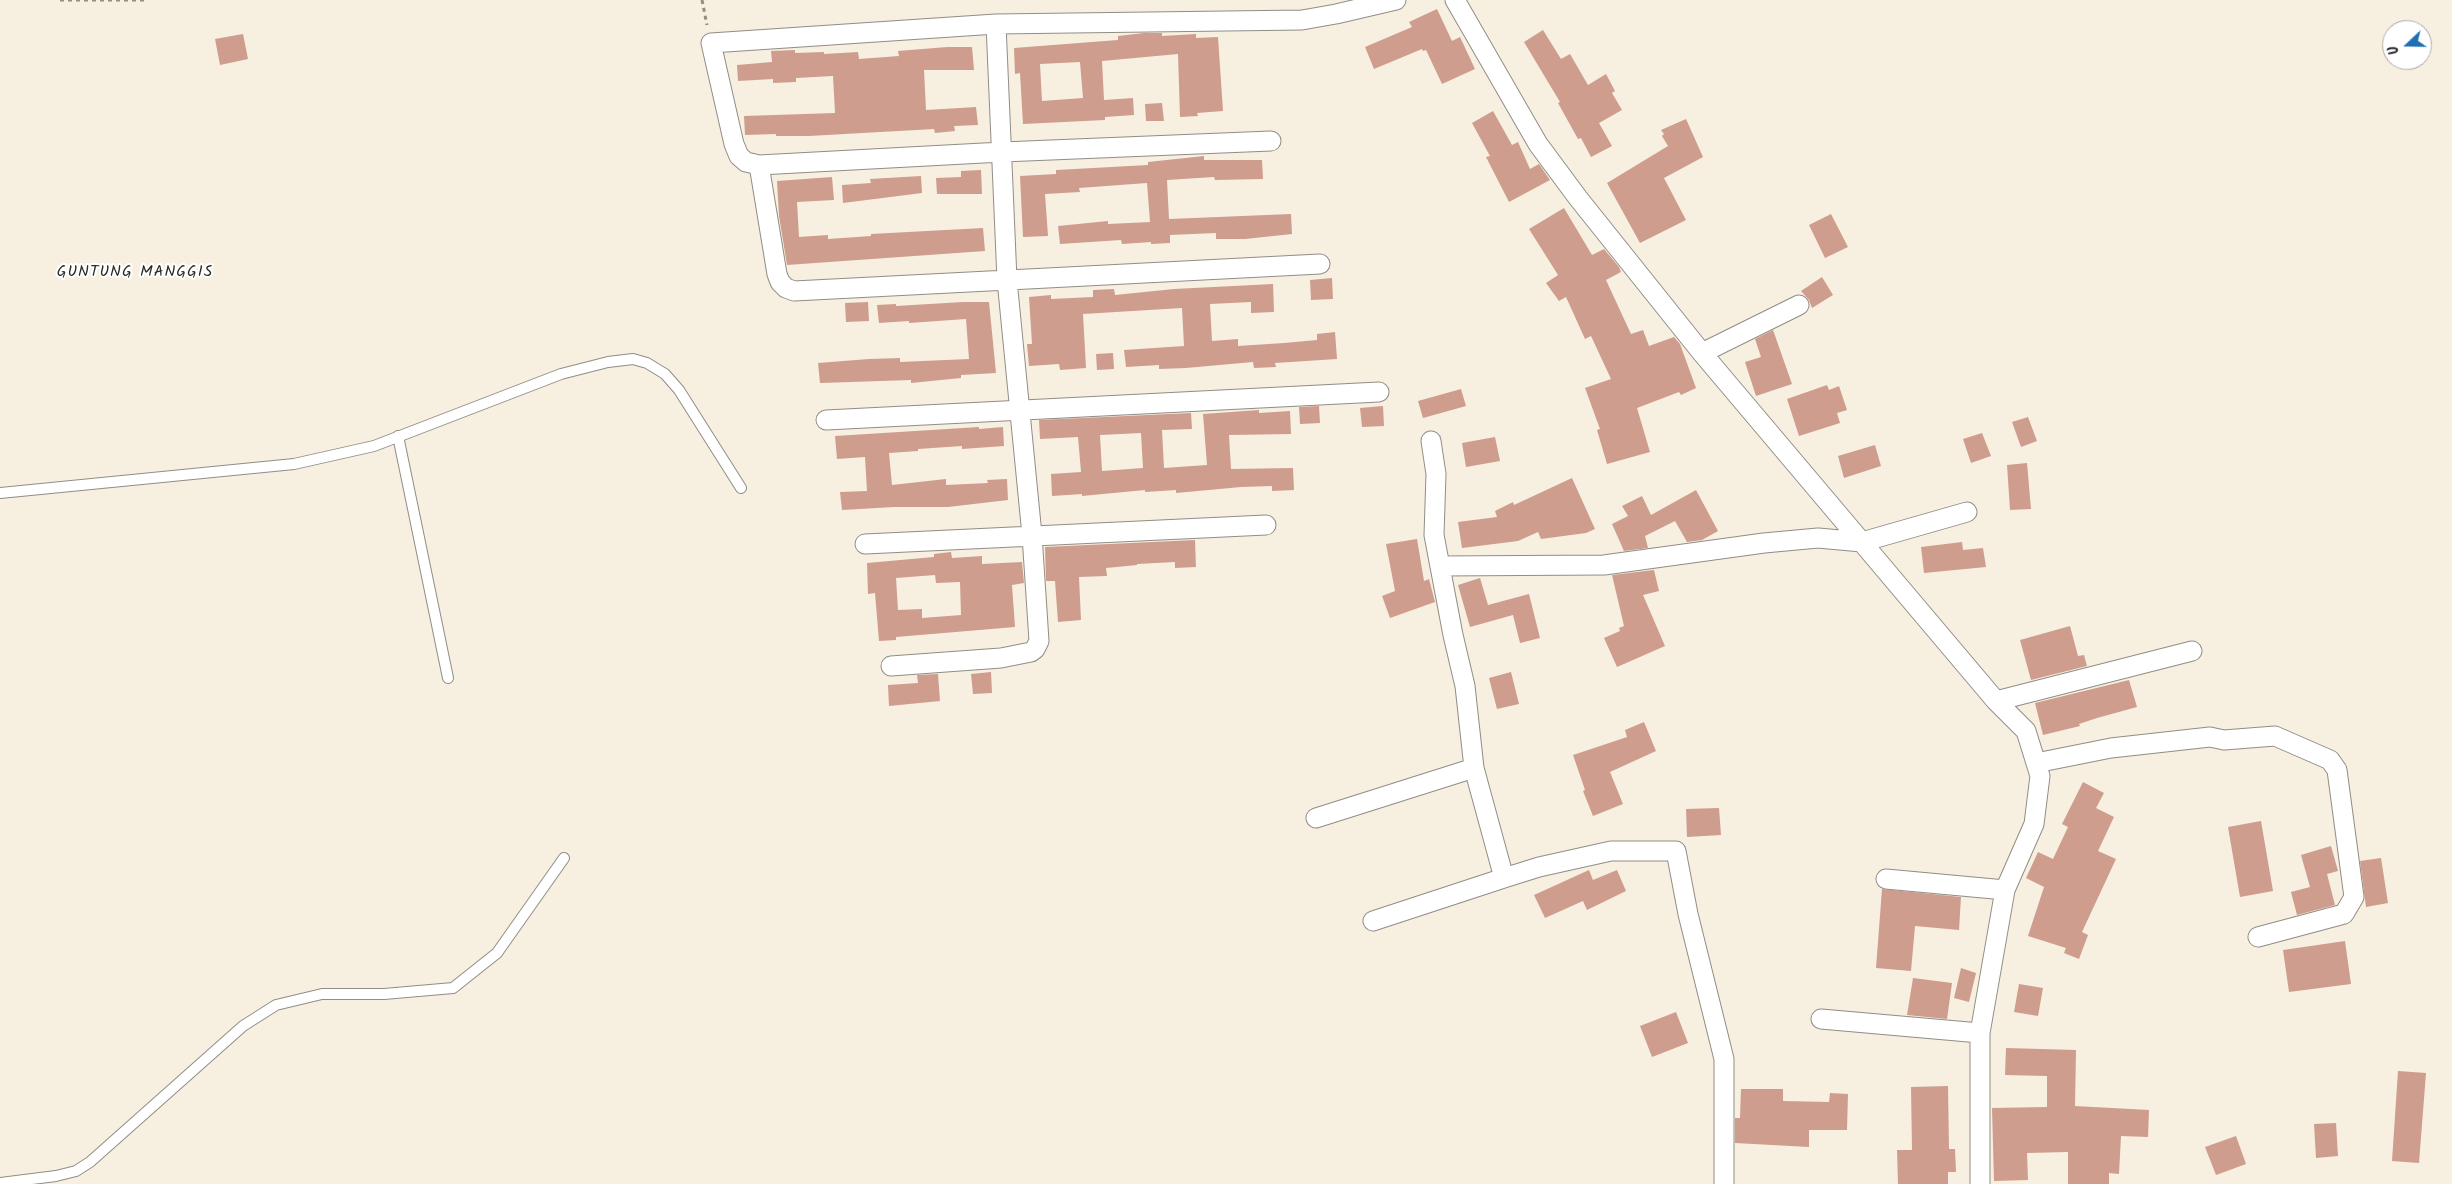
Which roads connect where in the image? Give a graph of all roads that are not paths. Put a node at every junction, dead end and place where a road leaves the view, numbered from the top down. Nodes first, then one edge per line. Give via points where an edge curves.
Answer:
1 (1396, 0) edge
2 (1455, 0) edge
3 (996, 24) junction
4 (1272, 141) dead end
5 (1002, 152) junction
6 (760, 165) junction
7 (1320, 264) dead end
8 (1007, 280) junction
9 (1799, 305) dead end
10 (1702, 353) junction
11 (1379, 392) dead end
12 (1020, 410) junction
13 (826, 420) dead end
14 (398, 436) junction
15 (1431, 441) dead end
16 (742, 488) dead end
17 (0, 493) edge
18 (1967, 512) dead end
19 (1266, 525) dead end
20 (1032, 535) junction
21 (1862, 542) junction
22 (865, 544) dead end
23 (1440, 566) junction
24 (2192, 650) dead end
25 (891, 666) dead end
26 (448, 678) dead end
27 (1996, 701) junction
28 (2036, 763) junction
29 (1474, 768) junction
30 (1316, 818) dead end
31 (564, 858) dead end
32 (1504, 878) junction
33 (1886, 879) dead end
34 (2005, 890) junction
35 (1373, 921) dead end
36 (2258, 937) dead end
37 (1821, 1019) dead end
38 (1980, 1033) junction
39 (0, 1183) edge
40 (1724, 1184) edge
41 (1980, 1184) edge

1 - 3 street via 1302,20
2 - 10 street via 1538,144
3 - 5 street
3 - 6 street via 711,43 734,144 746,162
4 - 5 street
5 - 6 street
5 - 8 street
6 - 8 street via 777,274 786,288 794,291
7 - 8 street
8 - 12 street
9 - 10 street
10 - 21 street
11 - 12 street
12 - 13 street
12 - 20 street
14 - 16 lane via 561,374 633,359 665,374 679,390
14 - 17 lane via 374,446 294,464
14 - 26 lane
15 - 23 street via 1436,474 1434,535
18 - 21 street
19 - 20 street
20 - 22 street
20 - 25 street via 1039,641 1035,649 1001,658
21 - 23 street via 1818,538 1773,542 1604,565
21 - 27 street
23 - 29 street via 1465,686
24 - 27 street
27 - 28 street via 2026,731
28 - 34 street via 2040,776 2034,824
28 - 36 street via 2111,748 2210,737 2224,740 2275,736 2330,760 2337,770 2354,897 2344,914
29 - 30 street
29 - 32 street
31 - 39 lane via 497,953 453,988 384,994 322,994 276,1005 243,1026 90,1162 76,1171 56,1176
32 - 35 street
32 - 40 street via 1611,851 1676,851 1724,1059
33 - 34 street
34 - 38 street
37 - 38 street
38 - 41 street

